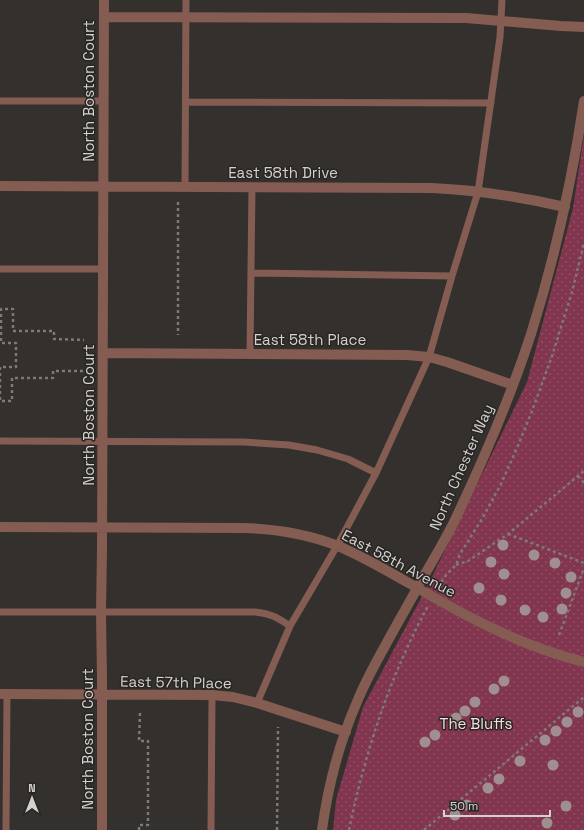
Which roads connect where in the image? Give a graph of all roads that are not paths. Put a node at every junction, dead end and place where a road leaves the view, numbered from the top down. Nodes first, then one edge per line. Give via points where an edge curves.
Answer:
1 (104, 0) edge
2 (186, 0) edge
3 (502, 0) edge
4 (104, 17) junction
5 (186, 17) junction
6 (501, 21) junction
7 (584, 27) edge
8 (0, 101) edge
9 (103, 101) junction
10 (584, 101) edge
11 (186, 102) junction
12 (491, 103) junction
13 (0, 186) edge
14 (103, 186) junction
15 (186, 186) junction
16 (252, 186) junction
17 (478, 192) junction
18 (565, 207) junction
19 (0, 269) edge
20 (103, 269) junction
21 (251, 273) junction
22 (452, 276) junction
23 (103, 353) junction
24 (250, 354) junction
25 (429, 357) junction
26 (513, 385) junction
27 (0, 441) edge
28 (102, 441) junction
29 (376, 474) junction
30 (0, 527) edge
31 (102, 528) junction
32 (337, 546) junction
33 (417, 588) junction
34 (0, 612) edge
35 (101, 612) junction
36 (290, 626) junction
37 (584, 662) edge
38 (3, 694) edge
39 (102, 695) junction
40 (212, 695) junction
41 (257, 703) junction
42 (346, 732) junction
43 (6, 830) edge
44 (102, 830) edge
45 (211, 830) edge
46 (322, 830) edge

1 - 4 street, North Boston Court
2 - 5 lane
3 - 6 lane
4 - 5 street
4 - 9 street, North Boston Court
5 - 6 street via 440,18
5 - 11 lane
6 - 7 street
6 - 12 lane
8 - 9 lane
9 - 14 street, North Boston Court
10 - 18 street, North Chester Way
11 - 12 lane
11 - 15 lane
12 - 17 lane
13 - 14 street, East 58th Drive
14 - 15 street, East 58th Drive
14 - 20 street, North Boston Court
15 - 16 street, East 58th Drive
16 - 17 street, East 58th Drive via 417,187
16 - 21 lane
17 - 18 street, East 58th Drive
17 - 22 lane
18 - 26 street, North Chester Way via 541,302
19 - 20 lane
20 - 23 street, North Boston Court
21 - 22 lane
21 - 24 lane
22 - 25 lane
23 - 24 street, East 58th Place
23 - 28 street, North Boston Court
24 - 25 street, East 58th Place via 394,354
25 - 26 street, East 58th Place
25 - 29 lane
26 - 33 street, North Chester Way via 453,524
27 - 28 lane
28 - 29 lane via 244,442 289,445 348,459
28 - 31 street, North Boston Court
29 - 32 lane
30 - 31 street, East 58th Avenue
31 - 32 street, East 58th Avenue via 258,528 302,535
31 - 35 street, North Boston Court
32 - 33 street, East 58th Avenue
32 - 36 lane
33 - 37 street, East 58th Avenue via 473,619 515,638
33 - 42 street, North Chester Way via 356,702
34 - 35 lane
35 - 36 lane via 255,612 274,616
35 - 39 street, North Boston Court
36 - 41 lane
38 - 39 street, East 57th Place
38 - 43 lane
39 - 40 street, East 57th Place
39 - 44 street, North Boston Court
40 - 41 street, East 57th Place
40 - 45 lane
41 - 42 street, East 57th Place
42 - 46 street, North Chester Way via 329,789

